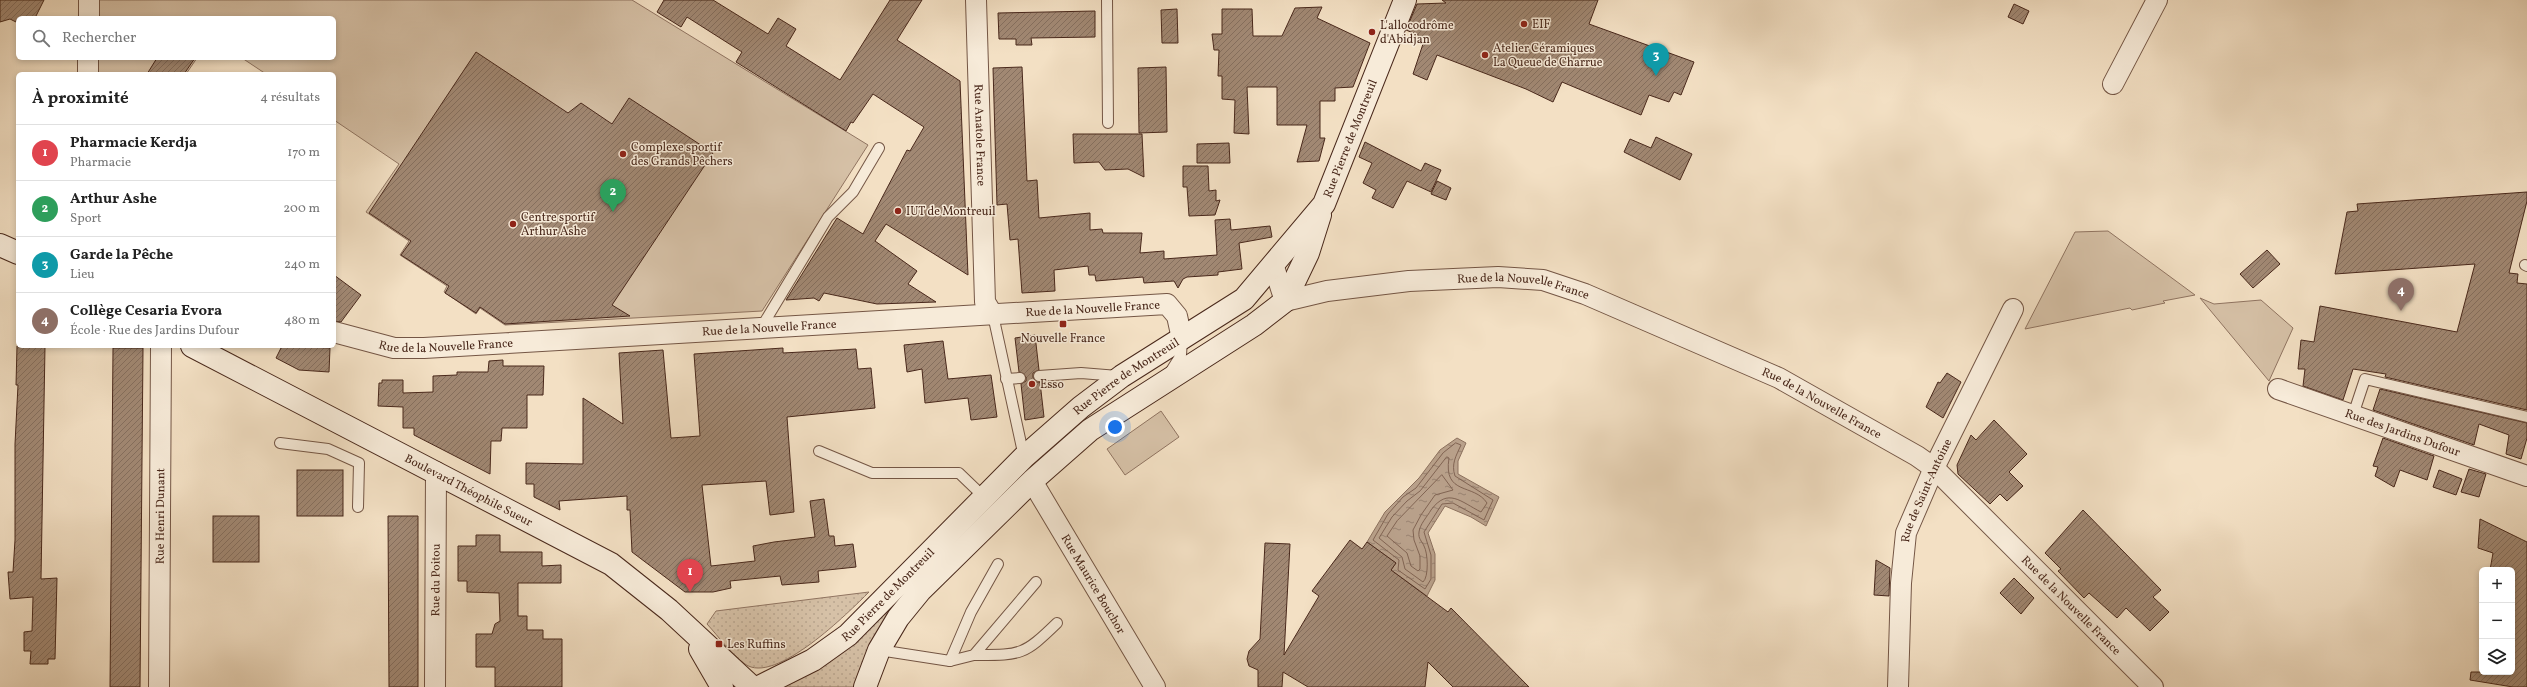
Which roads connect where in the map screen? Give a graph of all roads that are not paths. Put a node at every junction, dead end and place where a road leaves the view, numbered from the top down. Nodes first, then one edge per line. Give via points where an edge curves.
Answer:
1 (89, 0) edge
2 (976, 0) edge
3 (1107, 0) edge
4 (1405, 0) edge
5 (2157, 0) edge
6 (89, 16) edge
7 (88, 60) edge
8 (88, 72) edge
9 (2113, 84) dead end
10 (1108, 123) dead end
11 (879, 148) dead end
12 (0, 245) edge
13 (16, 253) edge
14 (1279, 284) junction
15 (2013, 309) dead end
16 (993, 315) junction
17 (758, 329) junction
18 (336, 333) edge
19 (1182, 339) junction
20 (161, 348) edge
21 (196, 348) edge
22 (224, 348) edge
23 (240, 370) junction
24 (1039, 376) dead end
25 (1122, 376) junction
26 (1020, 378) dead end
27 (1006, 379) junction
28 (1158, 386) junction
29 (2278, 389) dead end
30 (2353, 415) junction
31 (2527, 417) edge
32 (280, 443) dead end
33 (819, 452) dead end
34 (1024, 457) junction
35 (1934, 468) junction
36 (436, 472) junction
37 (2527, 476) edge
38 (1032, 481) junction
39 (984, 497) junction
40 (358, 507) dead end
41 (998, 564) dead end
42 (1036, 582) dead end
43 (1057, 623) dead end
44 (687, 627) junction
45 (879, 650) junction
46 (974, 655) junction
47 (950, 661) junction
48 (159, 687) edge
49 (435, 687) edge
50 (722, 687) edge
51 (752, 687) edge
52 (759, 687) edge
53 (865, 687) edge
54 (1155, 687) edge
55 (1898, 687) edge
56 (2153, 687) edge

1 - 6 street
2 - 16 street, Rue Anatole France via 985,302
3 - 10 lane
4 - 14 main road, Rue Pierre de Montreuil via 1324,204
5 - 9 street
7 - 8 street
11 - 17 lane via 853,192 828,217
12 - 13 main road
14 - 19 main road, Rue Pierre de Montreuil via 1244,299
14 - 28 main road, Rue Pierre de Montreuil via 1254,325
14 - 35 street, Rue de la Nouvelle France via 1327,291 1409,281 1506,277 1542,280 1585,294 1779,378
15 - 35 street, Rue de Saint-Antoine
16 - 17 street, Rue de la Nouvelle France
16 - 19 street, Rue de la Nouvelle France via 1167,304 1177,316
16 - 27 lane
17 - 18 street, Rue de la Nouvelle France via 424,348 394,348
19 - 25 main road, Rue Pierre de Montreuil
19 - 28 lane via 1178,363
20 - 48 street, Rue Henri Dunant
21 - 23 main road, Boulevard Théophile Sueur
22 - 23 main road, Boulevard Théophile Sueur
23 - 36 main road, Boulevard Théophile Sueur
24 - 25 lane via 1081,373
25 - 34 main road, Rue Pierre de Montreuil via 1081,407
26 - 27 lane
27 - 34 lane
28 - 38 main road, Rue Pierre de Montreuil via 1090,430
29 - 30 street, Rue des Jardins Dufour
30 - 31 lane via 2365,379
30 - 37 street, Rue des Jardins Dufour
32 - 40 lane via 328,449 359,463
33 - 39 lane via 872,473 959,473
34 - 39 main road, Rue Pierre de Montreuil
35 - 55 street, Rue de Saint-Antoine via 1906,533 1901,583
35 - 56 street, Rue de la Nouvelle France
36 - 44 main road, Boulevard Théophile Sueur via 611,564 641,586
36 - 49 street, Rue du Poitou
38 - 45 main road, Rue Pierre de Montreuil via 920,591 898,618
38 - 54 street, Rue Maurice Bouchor
39 - 52 main road, Rue Pierre de Montreuil via 848,635 813,660
41 - 47 lane via 971,612
42 - 46 lane
43 - 46 lane via 1031,648 1012,655
44 - 50 main road, Boulevard Théophile Sueur
44 - 51 main road, Boulevard Théophile Sueur
45 - 47 lane
45 - 53 main road, Rue Pierre de Montreuil
46 - 47 lane

